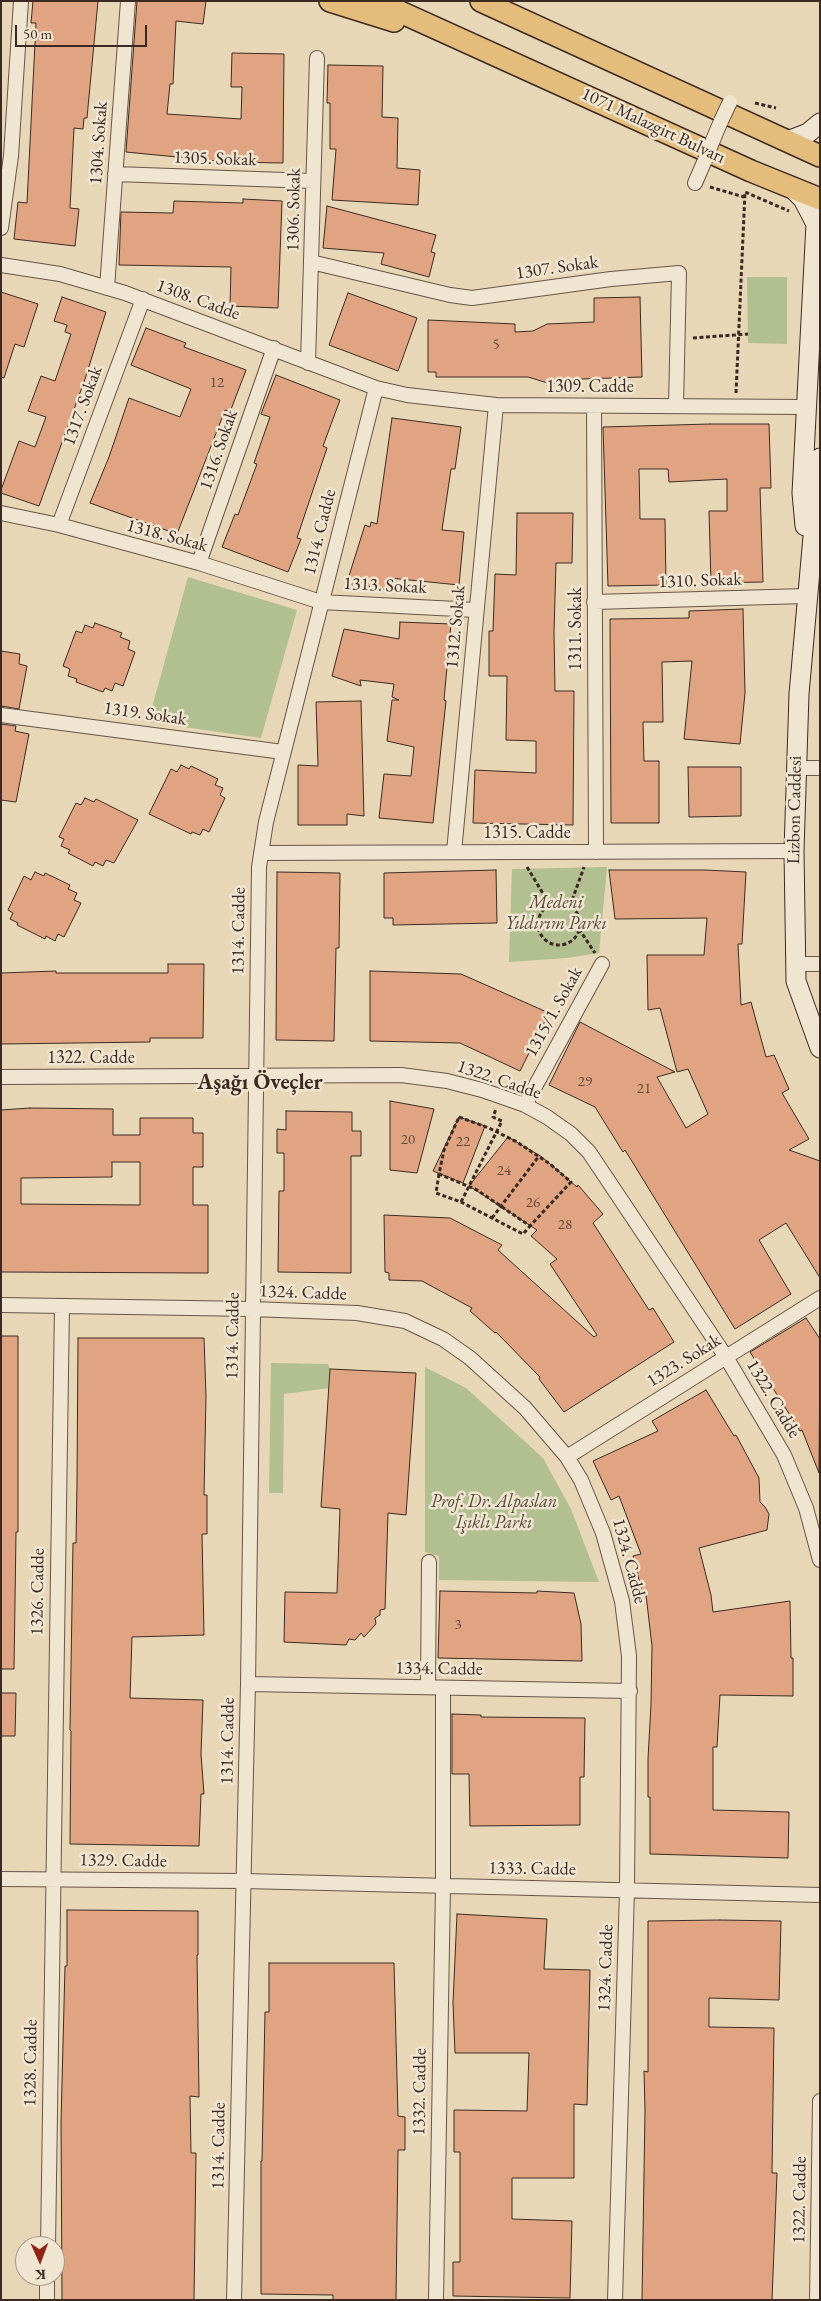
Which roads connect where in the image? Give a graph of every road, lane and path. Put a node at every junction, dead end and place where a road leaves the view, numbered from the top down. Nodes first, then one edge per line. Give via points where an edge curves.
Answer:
1 (21, 1) edge
2 (128, 1) edge
3 (330, 1) edge
4 (376, 1) edge
5 (481, 1) edge
6 (492, 1) edge
7 (523, 20) junction
8 (488, 51) junction
9 (317, 58) dead end
10 (731, 98) dead end
11 (7, 122) edge
12 (820, 123) edge
13 (790, 140) junction
14 (820, 156) edge
15 (116, 174) junction
16 (313, 181) junction
17 (694, 183) joint
18 (790, 186) junction
19 (745, 197) junction
20 (820, 200) edge
21 (796, 214) dead end
22 (1, 228) edge
23 (312, 262) junction
24 (1, 265) edge
25 (107, 288) junction
26 (142, 299) junction
27 (748, 334) dead end
28 (738, 335) junction
29 (677, 338) junction
30 (274, 348) junction
31 (308, 362) junction
32 (376, 388) junction
33 (496, 405) junction
34 (594, 406) junction
35 (676, 406) junction
36 (736, 406) junction
37 (806, 407) junction
38 (820, 458) edge
39 (1, 513) edge
40 (59, 526) junction
41 (820, 528) edge
42 (199, 563) junction
43 (810, 569) junction
44 (806, 596) junction
45 (321, 602) junction
46 (594, 602) junction
47 (476, 610) junction
48 (1, 715) edge
49 (284, 752) junction
50 (795, 768) junction
51 (820, 768) edge
52 (454, 852) junction
53 (518, 852) junction
54 (593, 852) junction
55 (794, 852) junction
56 (261, 853) junction
57 (550, 905) junction
58 (570, 906) junction
59 (579, 929) junction
60 (602, 964) joint
61 (794, 964) junction
62 (820, 964) edge
63 (820, 1048) edge
64 (256, 1076) junction
65 (1, 1077) edge
66 (501, 1096) junction
67 (525, 1105) junction
68 (496, 1131) junction
69 (539, 1156) junction
70 (439, 1174) junction
71 (469, 1186) junction
72 (461, 1202) junction
73 (501, 1205) junction
74 (492, 1218) junction
75 (530, 1226) junction
76 (820, 1298) edge
77 (1, 1305) edge
78 (62, 1306) junction
79 (252, 1309) junction
80 (726, 1357) junction
81 (567, 1456) junction
82 (820, 1560) edge
83 (429, 1562) dead end
84 (248, 1684) junction
85 (428, 1687) junction
86 (443, 1688) junction
87 (630, 1691) junction
88 (1, 1879) edge
89 (52, 1880) junction
90 (244, 1881) junction
91 (442, 1886) junction
92 (627, 1890) junction
93 (820, 1895) edge
94 (820, 2101) edge
95 (48, 2236) edge
96 (47, 2286) edge
97 (47, 2300) edge
98 (234, 2300) edge
99 (436, 2300) edge
100 (615, 2300) edge
101 (817, 2300) edge

1 - 11 street
2 - 15 street, 1304. Sokak
3 - 8 main road, 1071 Malazgirt Bulvarı
4 - 8 main road, 1071 Malazgirt Bulvarı
5 - 7 main road
6 - 7 main road
7 - 13 main road
8 - 18 main road, 1071 Malazgirt Bulvarı
9 - 16 street, 1306. Sokak
10 - 17 street, bridge
11 - 22 street
12 - 13 main road via 808,133
13 - 14 main road
15 - 16 street, 1305. Sokak
15 - 25 street, 1304. Sokak
16 - 23 street, 1306. Sokak
17 - 19 path
18 - 20 main road, 1071 Malazgirt Bulvarı
18 - 37 main road, Lizbon Caddesi via 803,199 816,224
19 - 21 path via 745,192
19 - 28 path
23 - 29 street, 1307. Sokak via 450,296 472,298 679,273
23 - 31 street, 1306. Sokak
24 - 25 street, 1308. Cadde via 60,274
25 - 26 street, 1308. Cadde
26 - 30 street, 1308. Cadde
26 - 40 street, 1317. Sokak
27 - 28 path
28 - 29 path
28 - 36 path
29 - 35 street, 1307. Sokak
30 - 31 street, 1308. Cadde
30 - 42 street, 1316. Sokak
31 - 32 street, 1308. Cadde
32 - 33 street, 1309. Cadde via 438,400
32 - 45 street, 1314. Cadde
33 - 34 street, 1309. Cadde
33 - 47 street, 1312. Sokak
34 - 35 street, 1309. Cadde
34 - 46 street, 1311. Sokak
35 - 36 street, 1309. Cadde
36 - 37 street, 1309. Cadde
37 - 43 main road, Lizbon Caddesi via 802,493
38 - 43 main road, Lizbon Caddesi
39 - 40 street, 1318. Sokak
40 - 42 street, 1318. Sokak
41 - 43 main road, Lizbon Caddesi
42 - 45 street, 1318. Sokak
43 - 44 main road, Lizbon Caddesi
44 - 46 street, 1310. Sokak
44 - 50 main road, Lizbon Caddesi
45 - 47 street, 1313. Sokak
45 - 49 street, 1314. Cadde
46 - 54 street, 1311. Sokak
47 - 52 street, 1312. Sokak
48 - 49 street, 1319. Sokak
49 - 56 street, 1314. Cadde
50 - 51 street
50 - 55 main road, Lizbon Caddesi
52 - 53 street, 1315. Cadde
52 - 56 street, 1315. Cadde
53 - 54 street, 1315. Cadde
53 - 57 path
54 - 55 street, 1315. Cadde
54 - 58 path
55 - 61 main road, Lizbon Caddesi
56 - 64 street, 1314. Cadde via 257,910
57 - 58 path
57 - 59 path via 542,912 538,925 548,942 568,942
58 - 59 path via 579,919
59 - 60 path
60 - 67 street, 1315/1. Sokak
61 - 62 street
61 - 63 main road, Lizbon Caddesi via 796,981
64 - 65 street, 1322. Cadde
64 - 66 street, 1322. Cadde via 416,1076
64 - 79 street, 1314. Cadde
66 - 67 street, 1322. Cadde
66 - 68 path via 493,1117 502,1121
67 - 80 street, 1322. Cadde via 558,1124 588,1152
68 - 69 path
68 - 70 path via 458,1117 444,1150
68 - 71 path
69 - 73 path
69 - 75 path via 571,1182
70 - 71 path
70 - 72 path via 436,1193
71 - 72 path
71 - 73 path
72 - 74 path
73 - 74 path
73 - 75 path
74 - 75 path via 523,1234
76 - 80 street, 1323. Sokak
77 - 78 street, 1324. Cadde
78 - 79 street, 1324. Cadde
78 - 89 street, 1326. Cadde
79 - 81 street, 1324. Cadde via 369,1314 419,1326 470,1358 525,1408
79 - 84 street, 1314. Cadde
80 - 81 street, 1323. Sokak
80 - 82 street, 1322. Cadde via 784,1455 806,1508
81 - 87 street, 1324. Cadde via 594,1508 618,1579 628,1639
83 - 85 street
84 - 85 street, 1334. Cadde
84 - 90 street, 1314. Cadde
85 - 86 street, 1334. Cadde
86 - 87 street, 1334. Cadde
86 - 91 street, 1332. Cadde
87 - 92 street, 1324. Cadde
88 - 89 street, 1329. Cadde
89 - 90 street, 1329. Cadde
89 - 95 street, 1328. Cadde
90 - 91 street, 1333. Cadde
90 - 98 street, 1314. Cadde
91 - 92 street, 1333. Cadde
91 - 99 street, 1332. Cadde
92 - 93 street, 1333. Cadde
92 - 100 street, 1324. Cadde
94 - 101 street, 1322. Cadde
96 - 97 street

